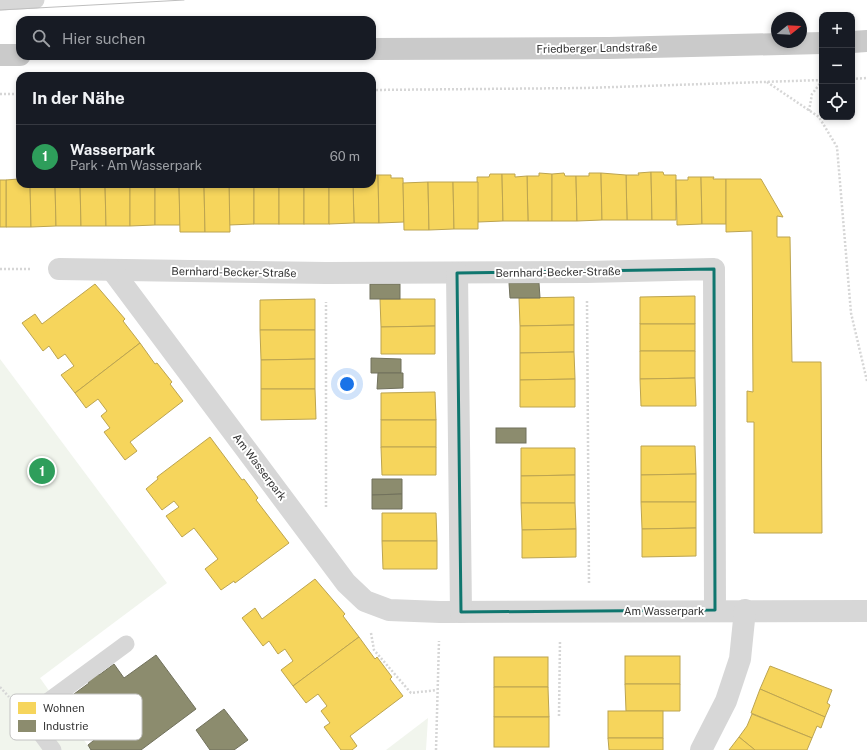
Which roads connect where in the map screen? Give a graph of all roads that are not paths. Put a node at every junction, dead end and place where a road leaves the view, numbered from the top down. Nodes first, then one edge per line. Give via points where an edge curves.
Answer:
1 (36, 0) edge
2 (0, 2) edge
3 (867, 41) edge
4 (855, 42) edge
5 (819, 43) edge
6 (376, 49) edge
7 (16, 55) edge
8 (0, 56) edge
9 (59, 269) dead end
10 (112, 270) junction
11 (457, 273) junction
12 (715, 610) junction
13 (745, 610) junction
14 (867, 611) edge
15 (450, 612) junction
16 (126, 644) dead end
17 (58, 694) edge
18 (46, 740) edge
19 (53, 750) edge
20 (701, 750) edge

1 - 2 lane
3 - 4 main road
5 - 6 main road, Friedberger Landstraße via 609,48
7 - 8 main road
9 - 10 street, Bernhard-Becker-Straße
10 - 11 street, Bernhard-Becker-Straße
10 - 15 street, Am Wasserpark via 346,582 365,601 389,610
11 - 12 street, Bernhard-Becker-Straße via 714,269
11 - 15 street
12 - 13 street, Am Wasserpark
12 - 15 street, Am Wasserpark
13 - 14 street, Am Wasserpark
13 - 20 street via 740,659 726,701
16 - 17 lane
18 - 19 lane

